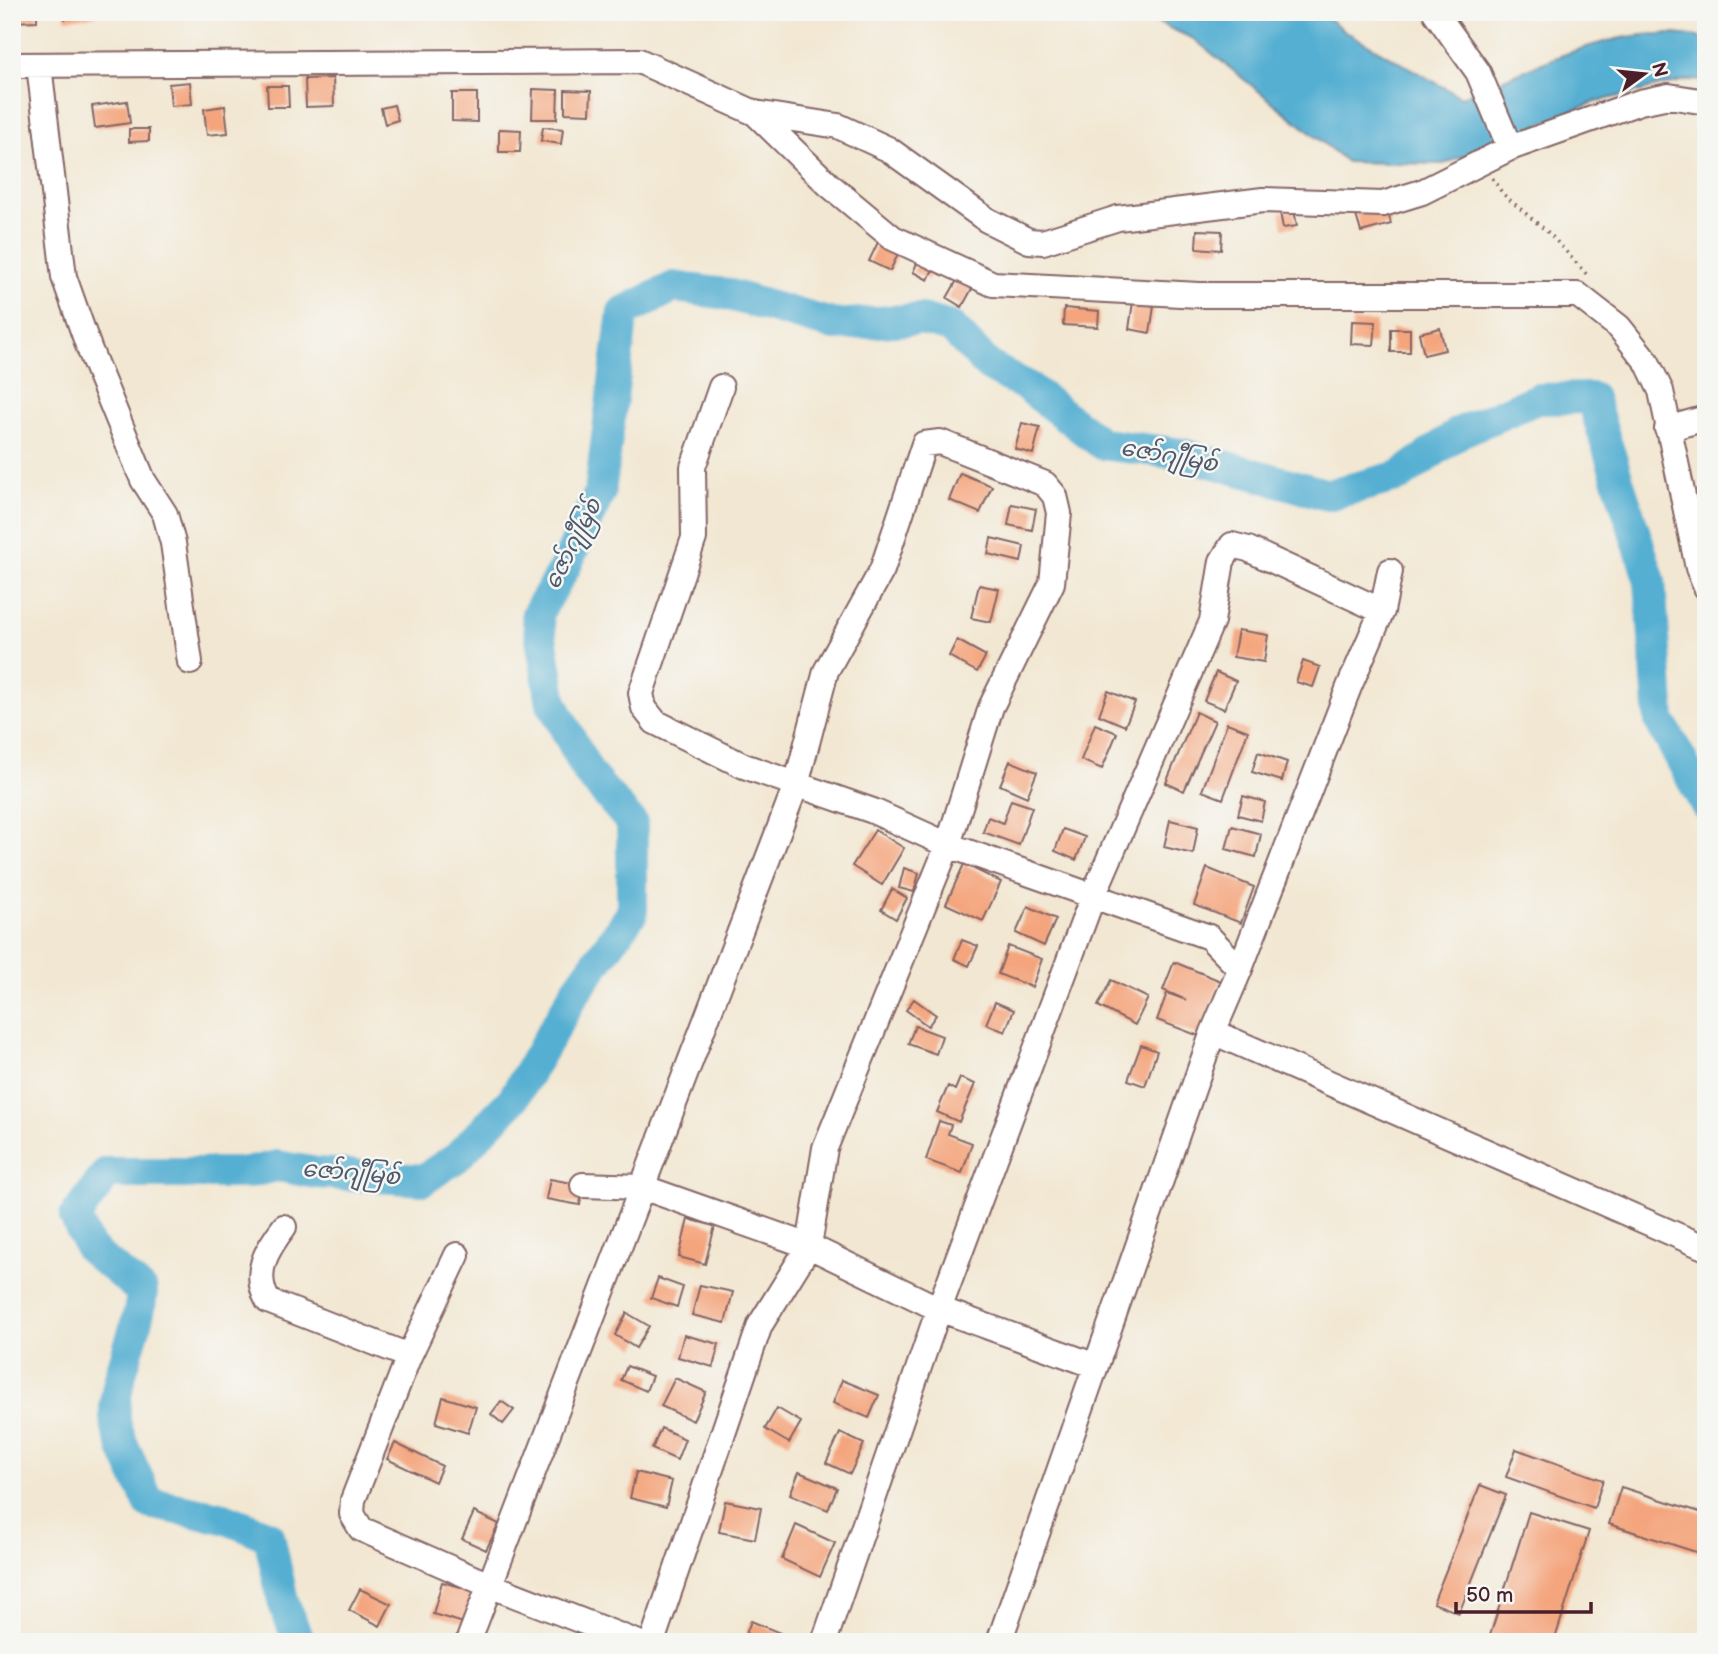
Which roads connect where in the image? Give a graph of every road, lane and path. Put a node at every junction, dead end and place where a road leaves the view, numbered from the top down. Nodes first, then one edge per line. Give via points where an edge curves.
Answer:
1 (1435, 12) edge
2 (12, 65) edge
3 (39, 65) junction
4 (1706, 102) edge
5 (755, 113) junction
6 (1503, 149) junction
7 (1597, 286) dead end
8 (721, 387) dead end
9 (1706, 418) edge
10 (1667, 429) junction
11 (1390, 571) dead end
12 (1706, 587) edge
13 (1382, 611) junction
14 (190, 662) dead end
15 (796, 785) junction
16 (948, 845) junction
17 (1093, 896) junction
18 (1240, 969) junction
19 (1213, 1032) junction
20 (583, 1185) dead end
21 (642, 1188) junction
22 (284, 1227) dead end
23 (809, 1246) junction
24 (1706, 1248) edge
25 (457, 1255) dead end
26 (939, 1309) junction
27 (409, 1356) junction
28 (1096, 1366) junction
29 (489, 1585) junction
30 (467, 1642) edge
31 (636, 1642) edge
32 (652, 1642) edge
33 (824, 1642) edge
34 (999, 1642) edge

1 - 6 street via 1484,83
2 - 3 street
3 - 5 street via 639,61
3 - 14 street via 64,277 144,480 166,514
4 - 6 street via 1669,96 1640,102
5 - 6 street via 838,126 888,149 988,220 1043,242 1118,218 1250,202 1383,204 1422,192
5 - 10 street via 892,238 993,284 1199,295 1578,295 1619,327 1647,362 1661,391
6 - 7 path via 1493,180
8 - 15 street via 693,467 694,538 641,693 644,708 655,722 744,766
9 - 10 street
10 - 12 street
11 - 13 street
13 - 17 street via 1248,549 1232,545 1227,549 1212,621
13 - 18 street
15 - 16 street via 873,811
15 - 16 street via 826,671 882,570 924,444 940,442 1045,484 1055,496 1059,513 1052,583 991,706
15 - 21 street
16 - 17 street
16 - 23 street via 825,1148
17 - 18 street via 1209,937
17 - 26 street
18 - 19 street
19 - 24 street
19 - 28 street
20 - 21 street
21 - 23 street
21 - 29 street
22 - 27 street via 269,1247 260,1274 268,1301
23 - 26 street
23 - 32 street via 761,1325
25 - 27 street
26 - 28 street
26 - 33 street
27 - 29 street via 353,1500 352,1514 360,1529
28 - 34 street
29 - 30 street
29 - 31 street

